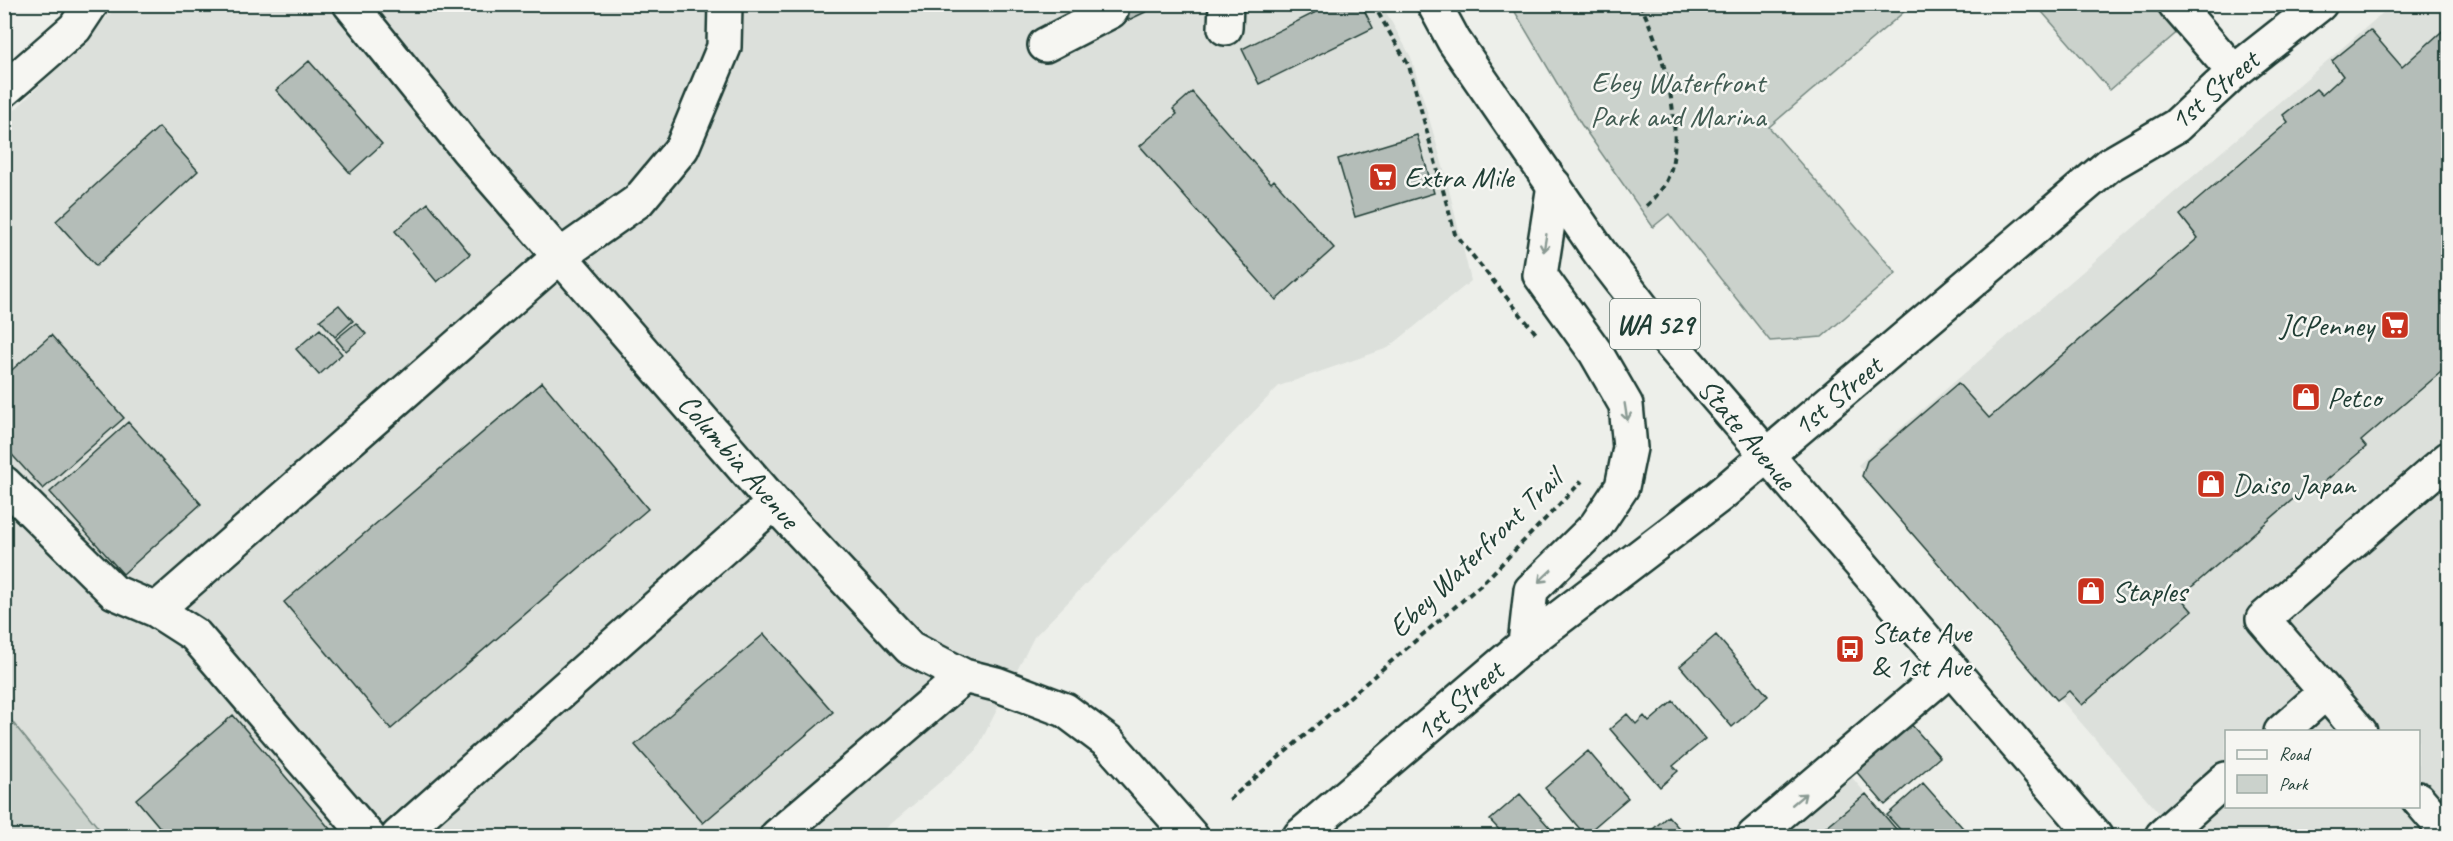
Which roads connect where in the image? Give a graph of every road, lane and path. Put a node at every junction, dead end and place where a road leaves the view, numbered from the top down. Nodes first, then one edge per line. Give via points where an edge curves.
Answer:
1 (91, 4) edge
2 (350, 4) edge
3 (726, 4) edge
4 (1373, 4) edge
5 (1434, 4) edge
6 (1640, 4) edge
7 (2175, 4) edge
8 (2320, 4) edge
9 (1111, 11) dead end
10 (1045, 45) dead end
11 (2234, 72) junction
12 (4, 90) edge
13 (1554, 185) junction
14 (1645, 207) dead end
15 (560, 256) junction
16 (1544, 344) dead end
17 (1766, 455) junction
18 (2448, 459) edge
19 (1589, 474) dead end
20 (4, 483) edge
21 (774, 503) junction
22 (156, 610) junction
23 (1525, 644) junction
24 (1950, 669) junction
25 (964, 676) junction
26 (2326, 692) junction
27 (2283, 730) edge
28 (2358, 730) edge
29 (2225, 780) edge
30 (1229, 800) dead end
31 (2420, 801) edge
32 (2448, 834) edge
33 (1756, 836) edge
34 (368, 837) edge
35 (398, 837) edge
36 (777, 837) edge
37 (1191, 837) edge
38 (1300, 837) edge
39 (2095, 837) edge
40 (2162, 837) edge

1 - 12 street via 75,28
2 - 15 street, Columbia Avenue
3 - 15 street via 724,47 682,148 638,201
4 - 16 path via 1409,66 1455,234
5 - 13 street, State Avenue / WA 529 via 1454,41
6 - 14 path via 1660,60 1674,123 1672,166 1657,196
7 - 11 street
8 - 11 street, 1st Street
9 - 10 street
11 - 17 street, 1st Street via 2176,126 2109,165
13 - 17 street, State Avenue / WA 529 via 1660,331
13 -> 23 street via 1540,275 1596,353 1626,405 1629,448 1622,487 1596,526 1531,590
15 - 21 street, Columbia Avenue
15 - 22 street
17 - 23 street, 1st Street via 1719,496
17 - 24 street, State Avenue / WA 529
18 - 26 street via 2263,619
19 - 30 path, Ebey Waterfront Trail via 1483,583
20 - 22 street via 114,592
21 - 25 street, Columbia Avenue via 910,648
21 - 35 street
22 - 34 street via 195,635
23 - 38 street, 1st Street
33 -> 24 street
24 - 39 street, State Avenue / WA 529
25 - 36 street
25 - 37 street, Columbia Avenue via 1065,710 1109,743
26 - 27 street
26 - 28 street
29 - 40 street
31 - 32 street

